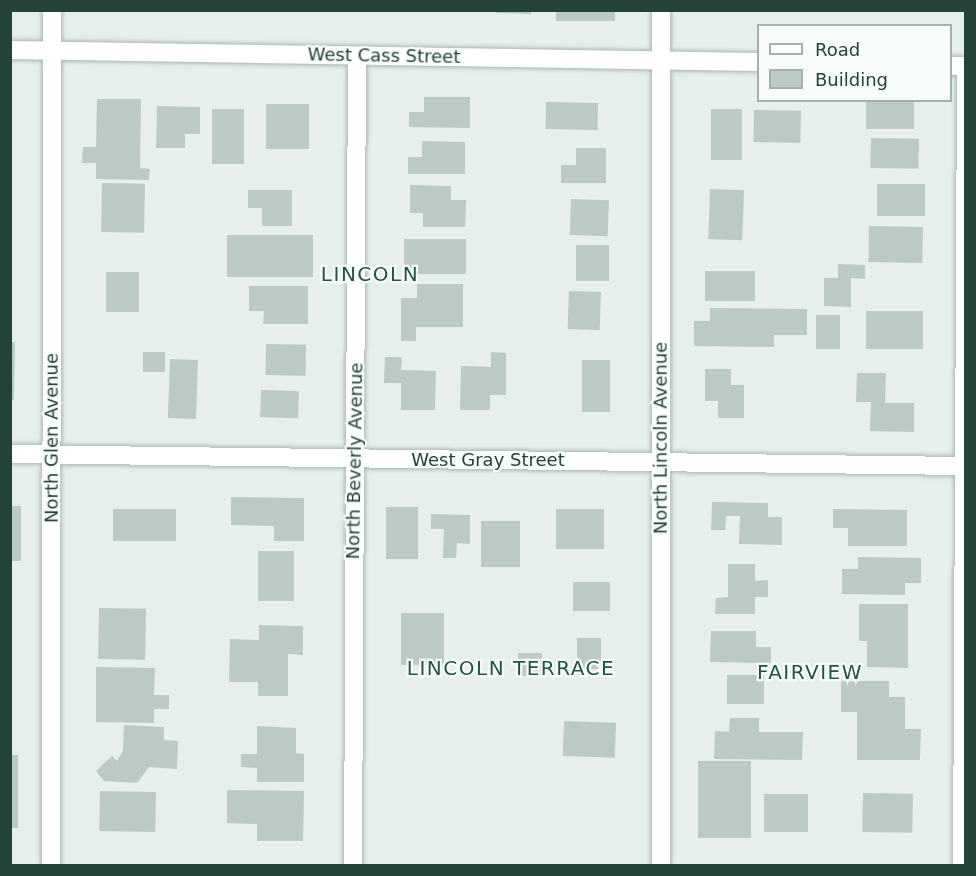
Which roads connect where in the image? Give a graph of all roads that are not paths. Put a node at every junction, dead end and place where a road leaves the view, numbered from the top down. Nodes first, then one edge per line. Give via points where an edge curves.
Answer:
1 (52, 10) edge
2 (661, 10) edge
3 (10, 50) edge
4 (52, 50) junction
5 (357, 56) junction
6 (661, 60) junction
7 (757, 62) edge
8 (966, 71) edge
9 (10, 454) edge
10 (52, 455) junction
11 (355, 459) junction
12 (661, 461) junction
13 (964, 466) edge
14 (51, 866) edge
15 (353, 866) edge
16 (661, 866) edge
17 (962, 866) edge

1 - 4 street, North Glen Avenue
2 - 6 street, North Lincoln Avenue
3 - 4 street, West Cass Street
4 - 5 street, West Cass Street
4 - 10 street, North Glen Avenue
5 - 6 street, West Cass Street
5 - 11 street, North Beverly Avenue
6 - 7 street, West Cass Street
6 - 12 street, North Lincoln Avenue
8 - 13 street
9 - 10 street, West Gray Street
10 - 11 street, West Gray Street
10 - 14 street, North Glen Avenue
11 - 12 street, West Gray Street
11 - 15 street, North Beverly Avenue
12 - 13 street, West Gray Street
12 - 16 street, North Lincoln Avenue
13 - 17 street

